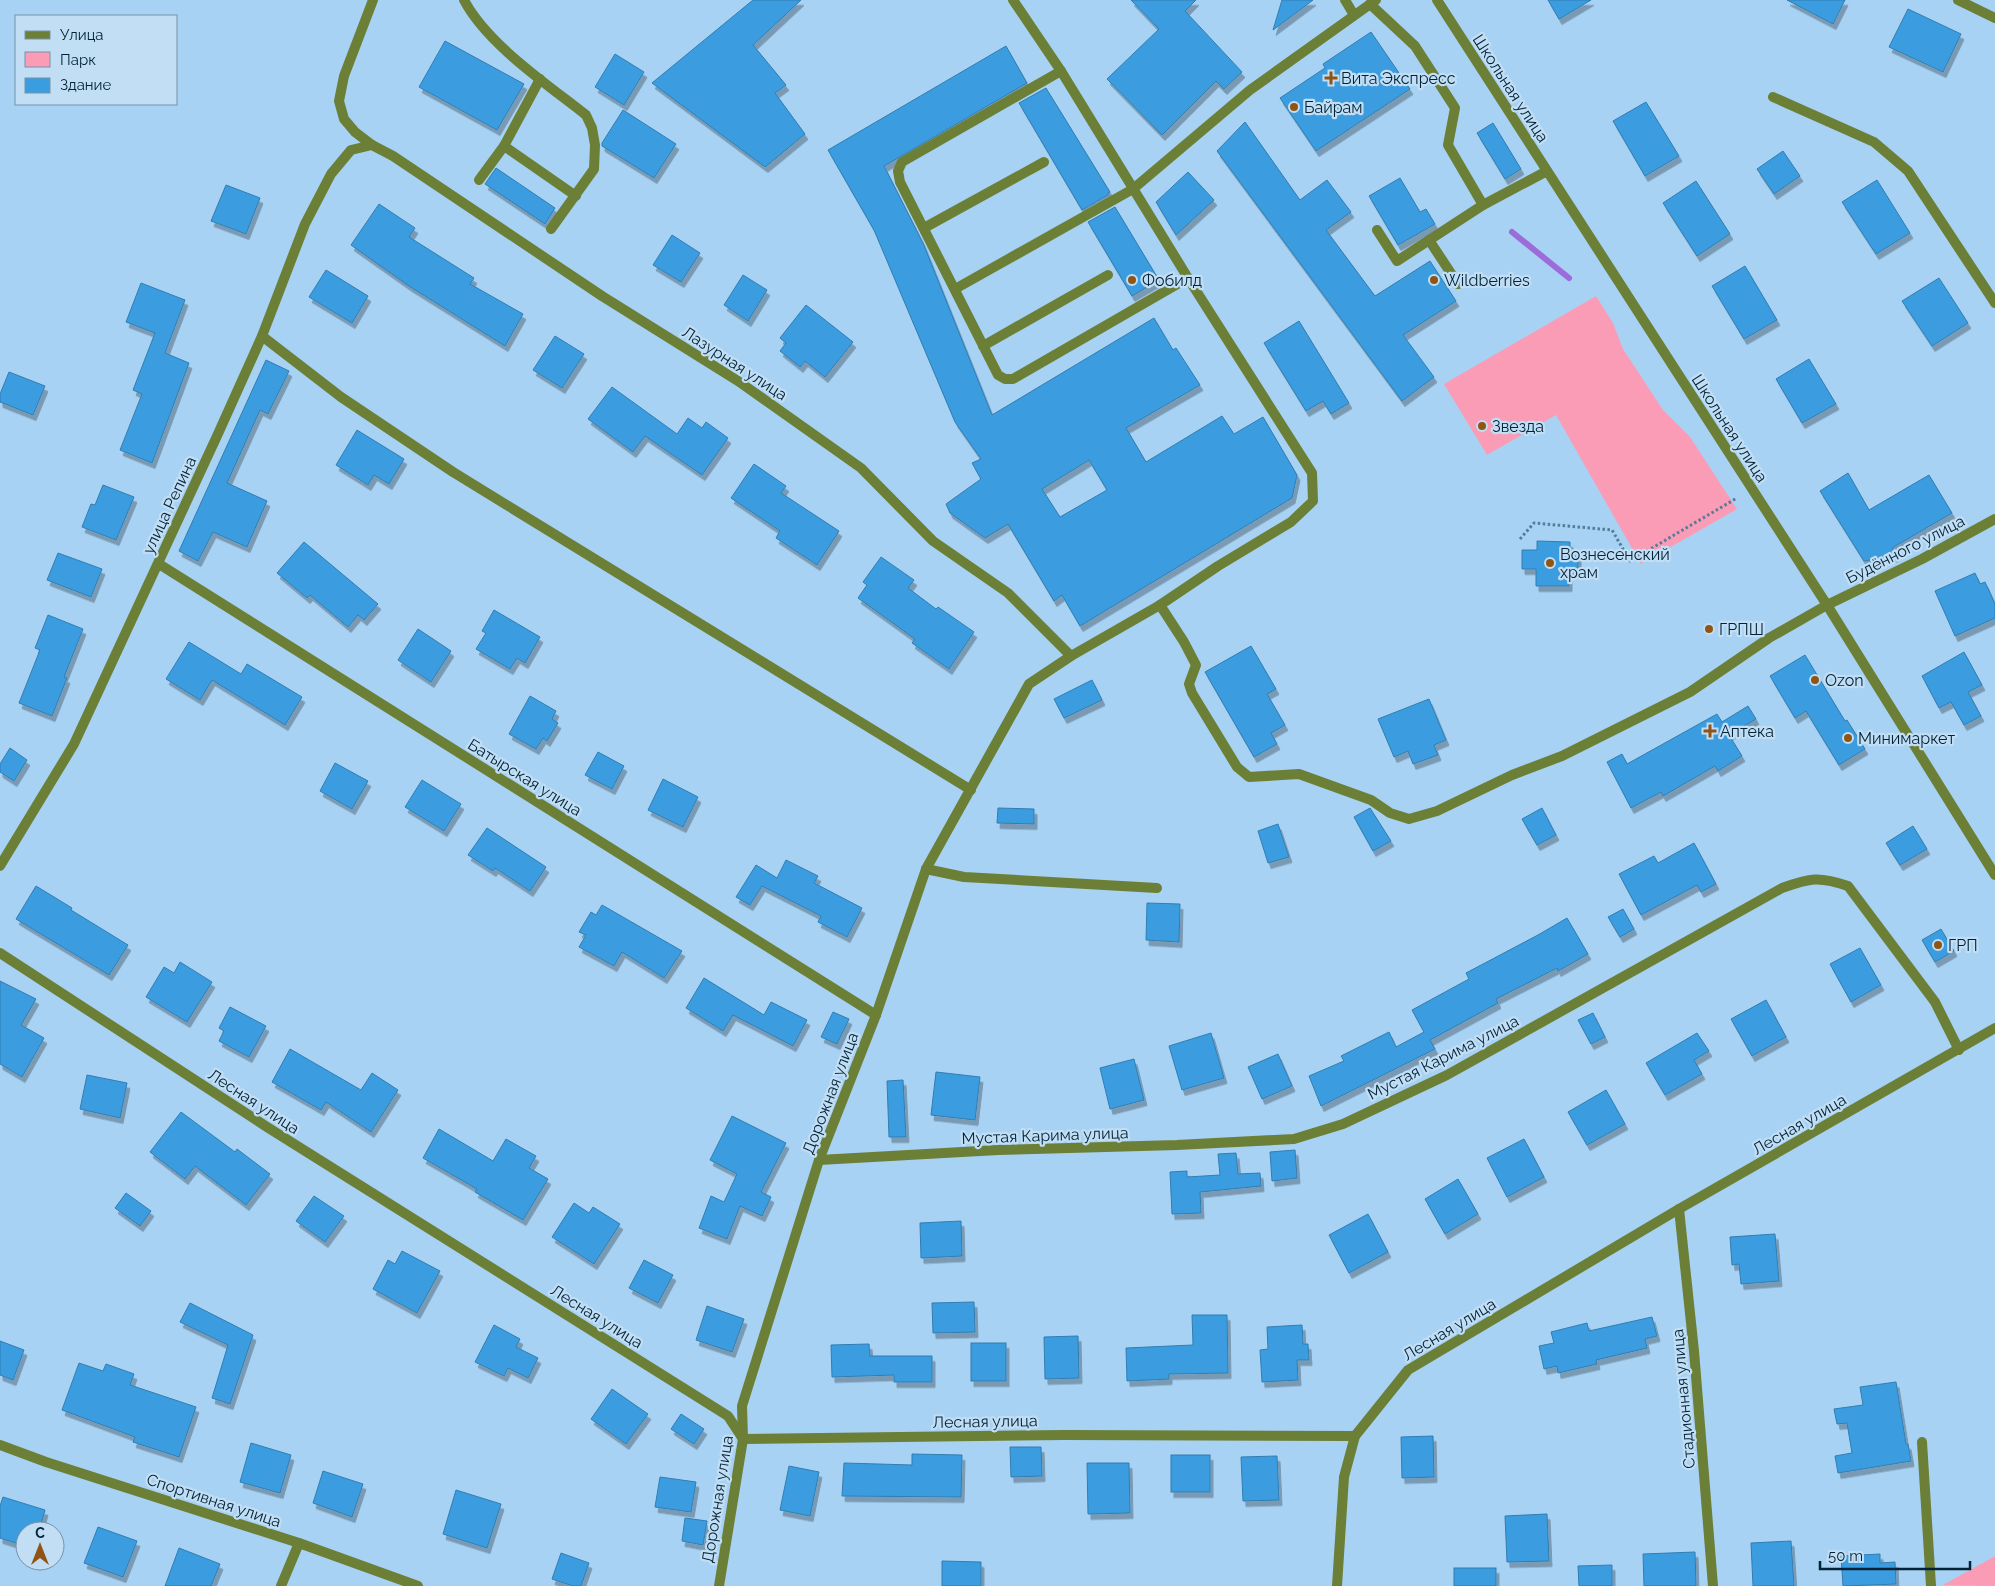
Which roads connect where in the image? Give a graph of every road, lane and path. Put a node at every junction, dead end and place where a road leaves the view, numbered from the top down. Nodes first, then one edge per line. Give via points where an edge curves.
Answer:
1 (374, 0) edge
2 (464, 0) edge
3 (1013, 0) edge
4 (1345, 0) edge
5 (1436, 0) edge
6 (1958, 0) edge
7 (1373, 2) edge
8 (1354, 15) junction
9 (1995, 18) edge
10 (1061, 71) junction
11 (540, 79) junction
12 (1773, 97) dead end
13 (372, 144) junction
14 (504, 146) junction
15 (1044, 162) dead end
16 (1547, 171) junction
17 (479, 180) dead end
18 (1133, 189) junction
19 (576, 196) junction
20 (1483, 204) junction
21 (924, 228) junction
22 (551, 229) dead end
23 (1377, 230) dead end
24 (1429, 240) junction
25 (1108, 275) dead end
26 (1188, 278) junction
27 (1458, 284) dead end
28 (955, 289) junction
29 (1995, 303) edge
30 (262, 336) junction
31 (983, 346) junction
32 (1737, 498) dead end
33 (1995, 519) edge
34 (1520, 539) dead end
35 (159, 564) junction
36 (1160, 605) junction
37 (1827, 605) junction
38 (1071, 656) junction
39 (971, 790) junction
40 (0, 866) edge
41 (926, 869) junction
42 (1995, 875) edge
43 (1157, 888) dead end
44 (0, 953) edge
45 (876, 1015) junction
46 (1995, 1028) edge
47 (1959, 1050) junction
48 (819, 1160) junction
49 (1679, 1209) junction
50 (1354, 1436) junction
51 (743, 1439) junction
52 (1922, 1442) dead end
53 (0, 1445) edge
54 (299, 1543) junction
55 (281, 1586) edge
56 (418, 1586) edge
57 (719, 1586) edge
58 (1337, 1586) edge
59 (1714, 1586) edge
60 (1931, 1586) edge

1 - 13 street, Лазурная улица via 344,76 339,101 344,119
2 - 11 street via 472,16
3 - 10 street, Дорожная улица
4 - 8 street
5 - 16 street, Школьная улица
6 - 9 street
7 - 8 street
7 - 20 street via 1415,46 1454,108 1448,145
8 - 18 street via 1250,90
10 - 18 street, Дорожная улица
10 - 21 street via 902,162 898,171 900,182
11 - 14 street
11 - 19 street via 586,115 592,128 594,169
12 - 29 street via 1874,142 1908,171
13 - 30 street, улица Репина via 351,150 331,174 305,224
13 - 38 street, Лазурная улица via 602,296 738,381 861,468 933,541 1008,594
14 - 17 street
14 - 19 street
15 - 21 street
16 - 20 street
16 - 37 street, Школьная улица
18 - 26 street, Дорожная улица
18 - 28 street
19 - 22 street
20 - 24 street
21 - 28 street
23 - 24 street via 1396,260
24 - 27 street
25 - 31 street
26 - 31 street via 1013,378 1005,379 998,375
26 - 36 street, Дорожная улица via 1312,474 1313,501 1291,522
28 - 31 street
30 - 35 street, улица Репина
30 - 39 street via 341,397 453,472
32 - 34 path via 1630,561 1612,530 1534,523
33 - 37 street, Будённого улица
35 - 40 street, улица Репина via 74,744
35 - 45 street, Батырская улица
36 - 37 street, Будённого улица via 1196,665 1189,684 1192,693 1237,767 1249,777 1299,774 1371,800 1390,813 1409,819 1437,811 1512,775 1562,756 1690,692 1769,638
36 - 38 street, Дорожная улица
37 - 42 street, Школьная улица
38 - 39 street, Дорожная улица via 1029,684
39 - 41 street, Дорожная улица
41 - 43 street via 964,878
41 - 45 street, Дорожная улица
44 - 51 street, Лесная улица via 267,1127 728,1416
45 - 48 street, Дорожная улица
46 - 47 street, Лесная улица
47 - 48 street, Мустая Карима улица via 1935,1002 1848,886 1827,878 1805,880 1782,888 1447,1075 1343,1124 1294,1139
47 - 49 street, Лесная улица
48 - 51 street, Дорожная улица via 742,1406
49 - 50 street, Лесная улица via 1408,1370
49 - 59 street, Стадионная улица
50 - 51 street, Лесная улица
50 - 58 street via 1344,1477
51 - 57 street, Дорожная улица
52 - 60 street
53 - 54 street, Спортивная улица
54 - 55 street
54 - 56 street, Спортивная улица

